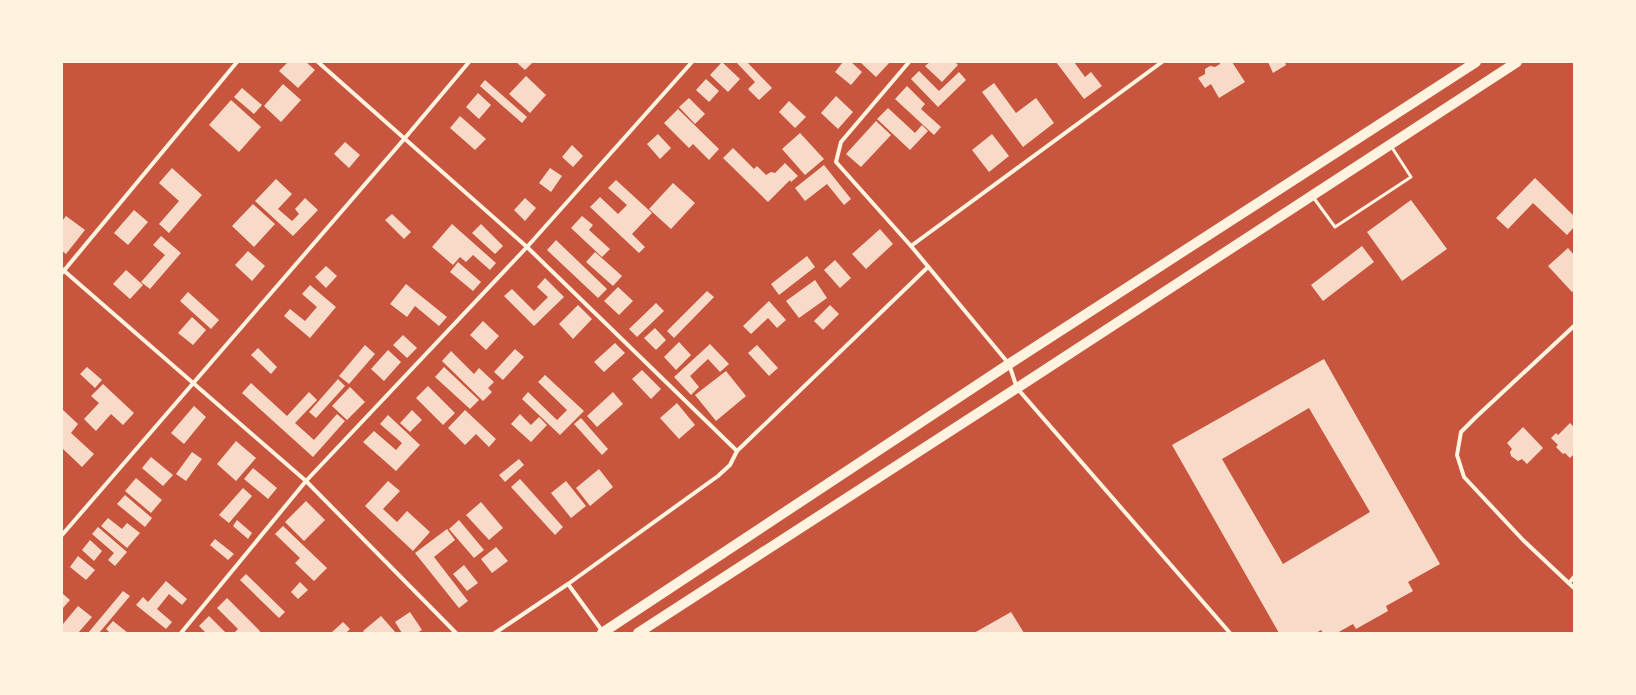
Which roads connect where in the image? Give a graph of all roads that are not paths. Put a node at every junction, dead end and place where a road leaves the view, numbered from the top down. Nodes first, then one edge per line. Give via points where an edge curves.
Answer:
1 (237, 62) edge
2 (318, 62) edge
3 (469, 62) edge
4 (692, 62) edge
5 (909, 62) edge
6 (1162, 62) edge
7 (1476, 62) edge
8 (1517, 62) edge
9 (405, 138) junction
10 (1390, 144) junction
11 (1312, 196) junction
12 (911, 246) junction
13 (527, 247) junction
14 (928, 267) junction
15 (63, 271) edge
16 (1574, 326) edge
17 (1009, 364) junction
18 (194, 382) junction
19 (1017, 388) junction
20 (737, 451) junction
21 (306, 481) junction
22 (62, 535) edge
23 (1574, 577) edge
24 (1569, 583) junction
25 (568, 584) junction
26 (1574, 588) edge
27 (181, 633) edge
28 (456, 633) edge
29 (495, 633) edge
30 (602, 633) edge
31 (638, 633) edge
32 (1230, 633) edge

1 - 15 street
2 - 9 street
3 - 9 street
4 - 13 street
5 - 12 street via 841,142 836,162
6 - 12 street
7 - 17 main road
8 - 10 main road
9 - 13 street
9 - 18 street
10 - 11 main road
10 - 11 lane via 1410,177 1335,227
11 - 19 main road
12 - 14 street
13 - 20 street
13 - 21 street
14 - 17 street
14 - 20 street
15 - 18 street
16 - 24 street via 1461,432 1457,455 1464,477 1523,540
17 - 19 street
17 - 30 main road
18 - 21 street
18 - 22 street
19 - 31 main road
19 - 32 street
20 - 25 street via 730,465 718,476
21 - 27 street
21 - 28 street
23 - 24 street
24 - 26 street
25 - 29 street
25 - 30 street

